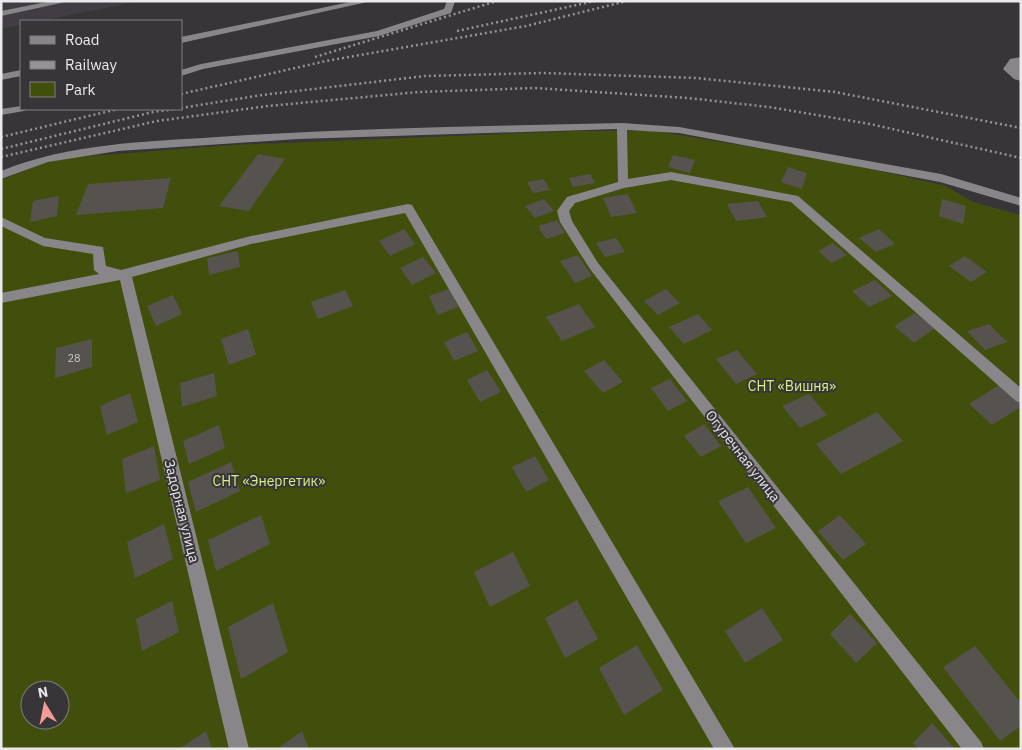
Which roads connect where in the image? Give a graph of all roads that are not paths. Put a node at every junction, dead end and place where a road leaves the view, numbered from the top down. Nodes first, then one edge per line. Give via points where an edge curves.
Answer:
1 (66, 1) edge
2 (368, 1) edge
3 (451, 1) edge
4 (1, 14) edge
5 (182, 40) edge
6 (1021, 62) edge
7 (20, 73) edge
8 (182, 73) edge
9 (1021, 76) edge
10 (1, 77) edge
11 (20, 108) edge
12 (1, 112) edge
13 (622, 126) junction
14 (1, 175) edge
15 (623, 184) junction
16 (1021, 202) edge
17 (1, 222) edge
18 (125, 274) junction
19 (1, 298) edge
20 (1021, 397) edge
21 (239, 749) edge
22 (725, 749) edge
23 (974, 749) edge

1 - 4 lane
2 - 5 lane
3 - 8 lane via 448,12 379,33
6 - 9 street via 1012,69
7 - 10 lane
11 - 12 lane
13 - 14 lane via 269,136 98,149 18,166
13 - 15 lane
13 - 16 lane via 679,130 941,178
15 - 20 lane, Огуречная улица via 670,176 794,199
15 - 23 lane, Огуречная улица via 571,200 563,211 566,222 594,266
17 - 18 lane via 43,242 99,250 100,270
18 - 19 lane
18 - 21 lane, Задорная улица
18 - 22 lane via 251,240 408,208

